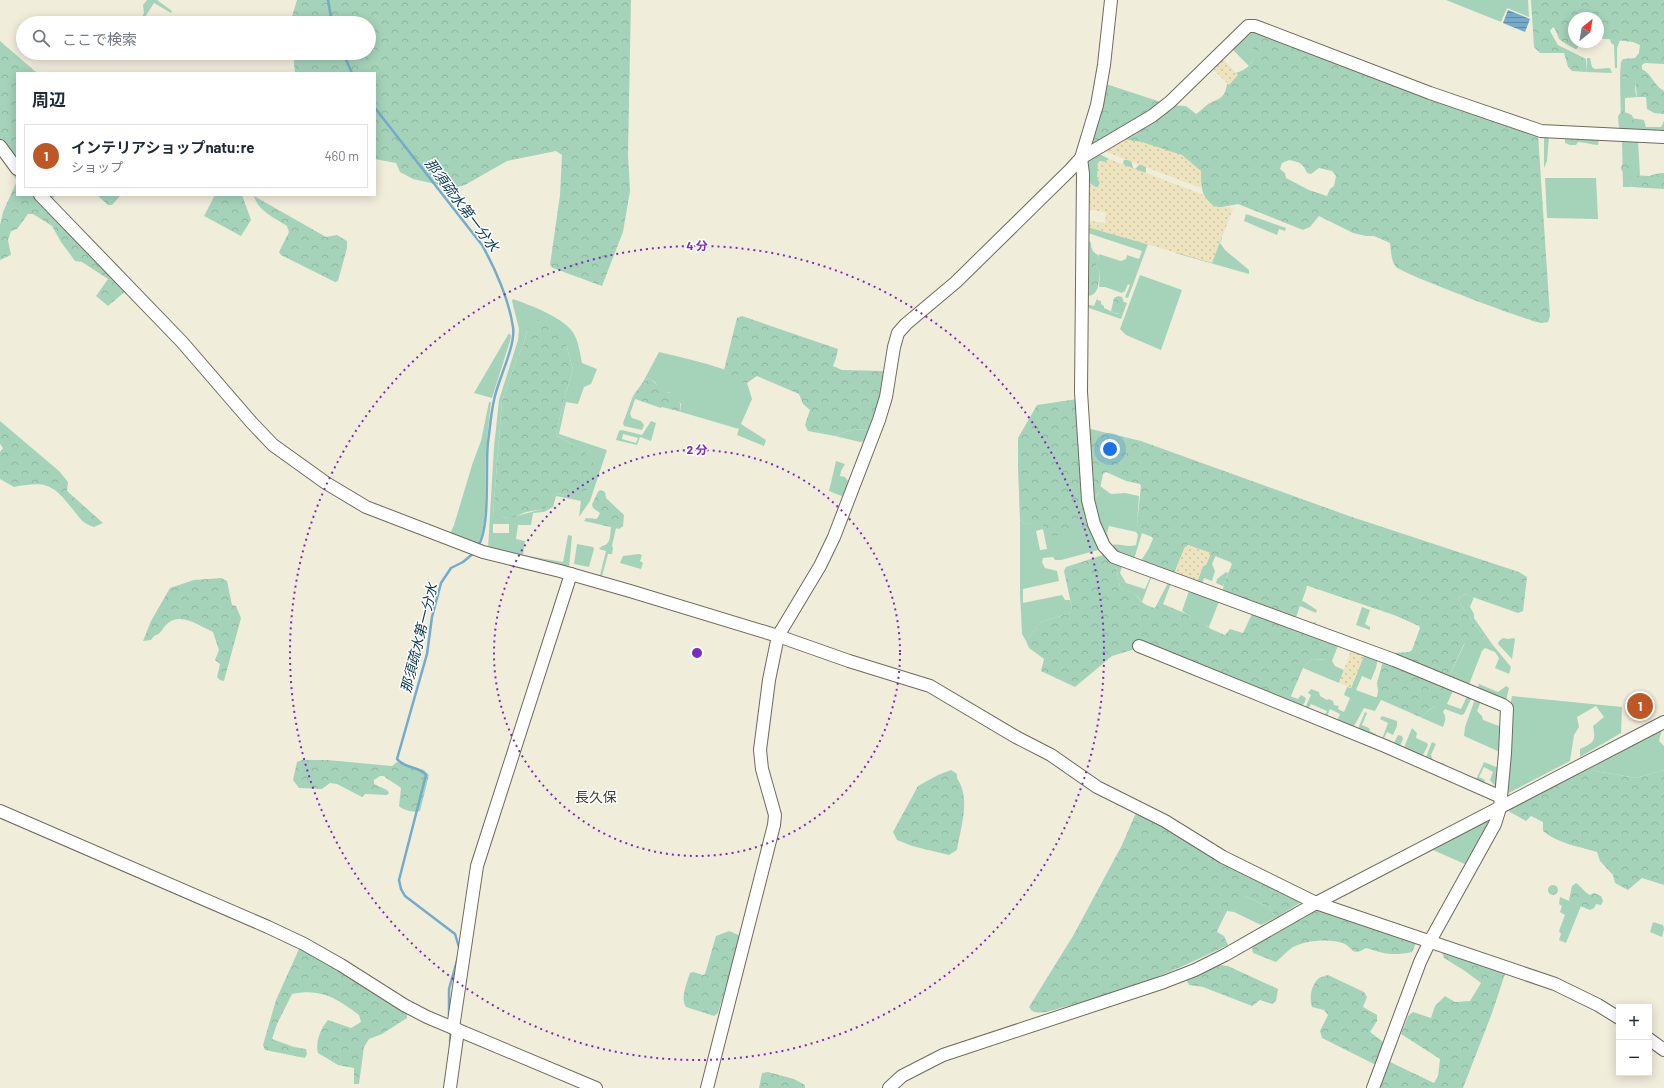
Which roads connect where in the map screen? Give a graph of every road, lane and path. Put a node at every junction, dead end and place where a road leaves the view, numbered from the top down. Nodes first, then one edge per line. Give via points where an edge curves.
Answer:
1 (1111, 0) edge
2 (1664, 137) edge
3 (0, 146) edge
4 (1081, 158) junction
5 (16, 167) edge
6 (41, 196) edge
7 (571, 574) junction
8 (778, 636) junction
9 (1139, 646) dead end
10 (1664, 722) edge
11 (1500, 803) junction
12 (0, 811) edge
13 (1316, 903) junction
14 (1430, 941) junction
15 (1616, 1016) edge
16 (456, 1029) junction
17 (1650, 1040) edge
18 (1664, 1050) edge
19 (450, 1088) edge
20 (596, 1088) edge
21 (707, 1088) edge
22 (889, 1088) edge
23 (1373, 1088) edge

1 - 4 street via 1097,105
2 - 4 street via 1541,131 1430,93 1255,26 1248,26 1170,102 1152,116
3 - 5 street
4 - 8 street via 956,282 898,333 879,420 834,537 820,566
4 - 11 street via 1081,392 1088,500 1094,524 1104,546 1114,557 1394,660 1503,705 1507,708
6 - 7 street via 191,352 273,445 296,463 366,507 483,552
7 - 8 street
7 - 16 street via 477,866
8 - 13 street via 930,686 1051,756 1097,787 1166,820 1222,857
8 - 21 street via 769,680 760,750 762,769 774,808 774,825
9 - 11 street via 1379,744
10 - 11 street
11 - 13 street
11 - 14 street via 1495,824
12 - 16 street via 268,927 341,965 404,1005
13 - 14 street
13 - 22 street via 1195,970 943,1055 902,1076
14 - 15 street via 1554,984
14 - 23 street
16 - 19 street
16 - 20 street
17 - 18 street

